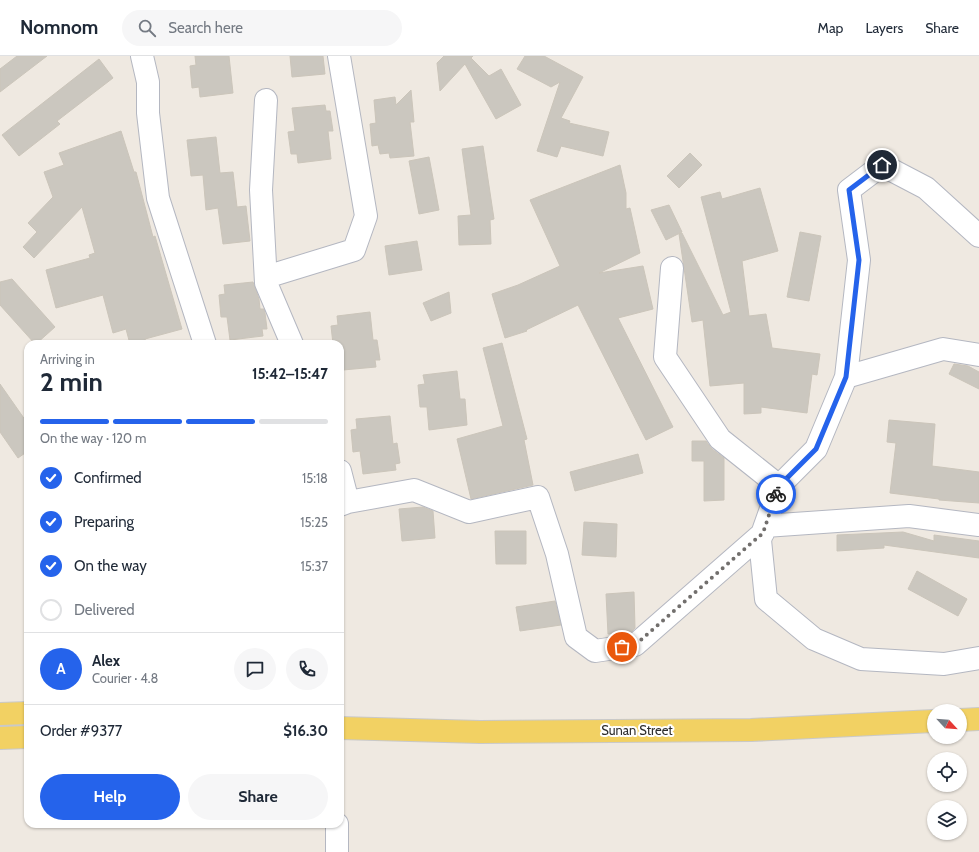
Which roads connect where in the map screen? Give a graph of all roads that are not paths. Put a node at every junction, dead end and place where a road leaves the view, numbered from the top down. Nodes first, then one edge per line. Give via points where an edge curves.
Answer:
1 (142, 56) edge
2 (339, 56) edge
3 (266, 100) dead end
4 (979, 236) edge
5 (672, 268) dead end
6 (266, 277) junction
7 (204, 340) edge
8 (290, 340) edge
9 (979, 355) edge
10 (846, 377) junction
11 (779, 486) junction
12 (344, 504) edge
13 (979, 525) edge
14 (764, 530) junction
15 (979, 658) edge
16 (24, 713) edge
17 (0, 714) edge
18 (979, 719) edge
19 (967, 720) edge
20 (927, 721) edge
21 (344, 728) edge
22 (24, 737) edge
23 (0, 738) edge
24 (337, 828) edge
25 (337, 852) edge

1 - 7 street via 148,82 149,119 158,198
2 - 6 street via 366,216 354,250
3 - 6 street via 261,190
4 - 10 street via 926,188 882,165 849,190 859,260
5 - 11 street via 666,357 720,438
6 - 8 street via 266,283
9 - 10 street via 943,350
10 - 11 street via 816,449
11 - 14 street
12 - 14 street via 414,490 469,512 538,496 557,554 576,637 595,651 635,645
13 - 14 street via 909,516
14 - 15 street via 760,540 766,599 814,639 861,659 944,664
16 - 17 main road
18 - 19 main road
20 - 21 main road, Sunan Street via 735,730 480,732
22 - 23 main road
24 - 25 street

